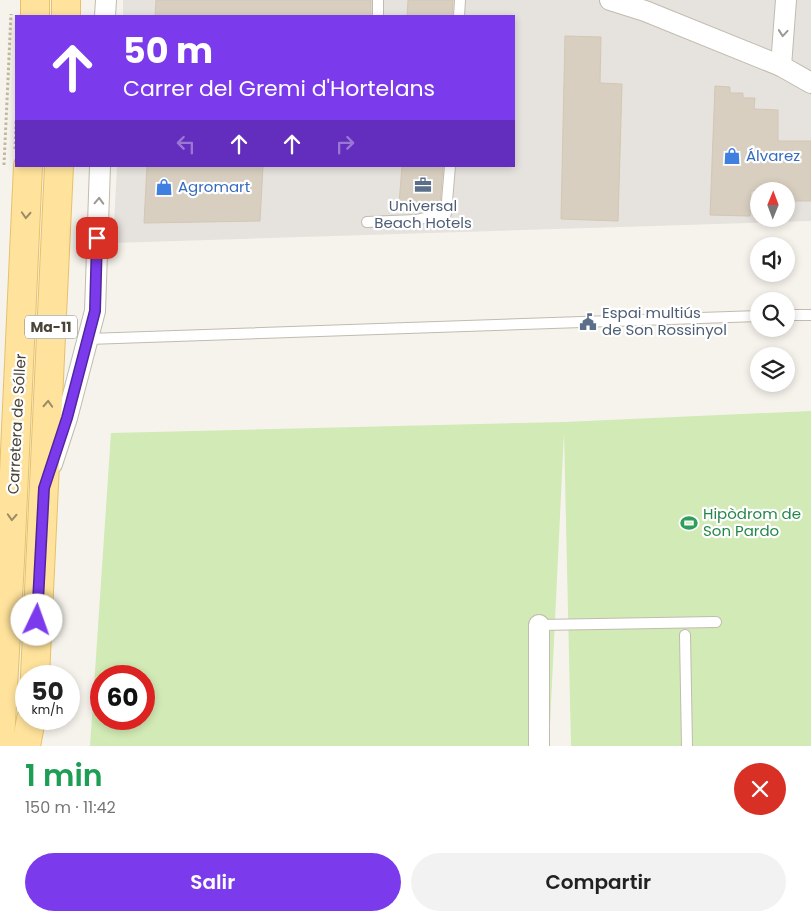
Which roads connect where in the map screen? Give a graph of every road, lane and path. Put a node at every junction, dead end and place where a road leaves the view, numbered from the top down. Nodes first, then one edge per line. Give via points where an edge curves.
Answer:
1 (66, 0) edge
2 (106, 0) edge
3 (378, 0) edge
4 (460, 0) edge
5 (610, 0) edge
6 (786, 0) edge
7 (66, 15) edge
8 (105, 15) edge
9 (378, 15) edge
10 (459, 15) edge
11 (781, 66) junction
12 (811, 83) edge
13 (59, 167) edge
14 (100, 167) edge
15 (450, 167) edge
16 (16, 168) edge
17 (367, 222) dead end
18 (811, 315) edge
19 (750, 316) edge
20 (795, 316) edge
21 (88, 339) junction
22 (44, 488) junction
23 (716, 622) dead end
24 (539, 625) joint
25 (685, 635) dead end
26 (36, 665) edge
27 (30, 730) edge
28 (33, 730) edge
29 (0, 741) edge
30 (26, 746) edge
31 (35, 746) edge
32 (539, 746) edge
33 (687, 746) edge

1 - 7 main road
2 - 8 street
3 - 9 lane
4 - 10 lane
5 - 11 street
6 -> 11 street
11 - 12 street
22 -> 13 main road, Carretera de Sóller / Ma-11
21 -> 14 street via 95,311
15 - 17 lane via 446,213 416,220
16 -> 29 main road, Carretera de Sóller / Ma-11 via 10,561
18 - 20 lane
19 - 21 lane
21 - 22 street
22 - 26 main road, Carretera de Sóller / Ma-11
23 - 24 lane
24 - 32 street
25 - 33 lane
27 - 30 main road
28 - 31 main road

